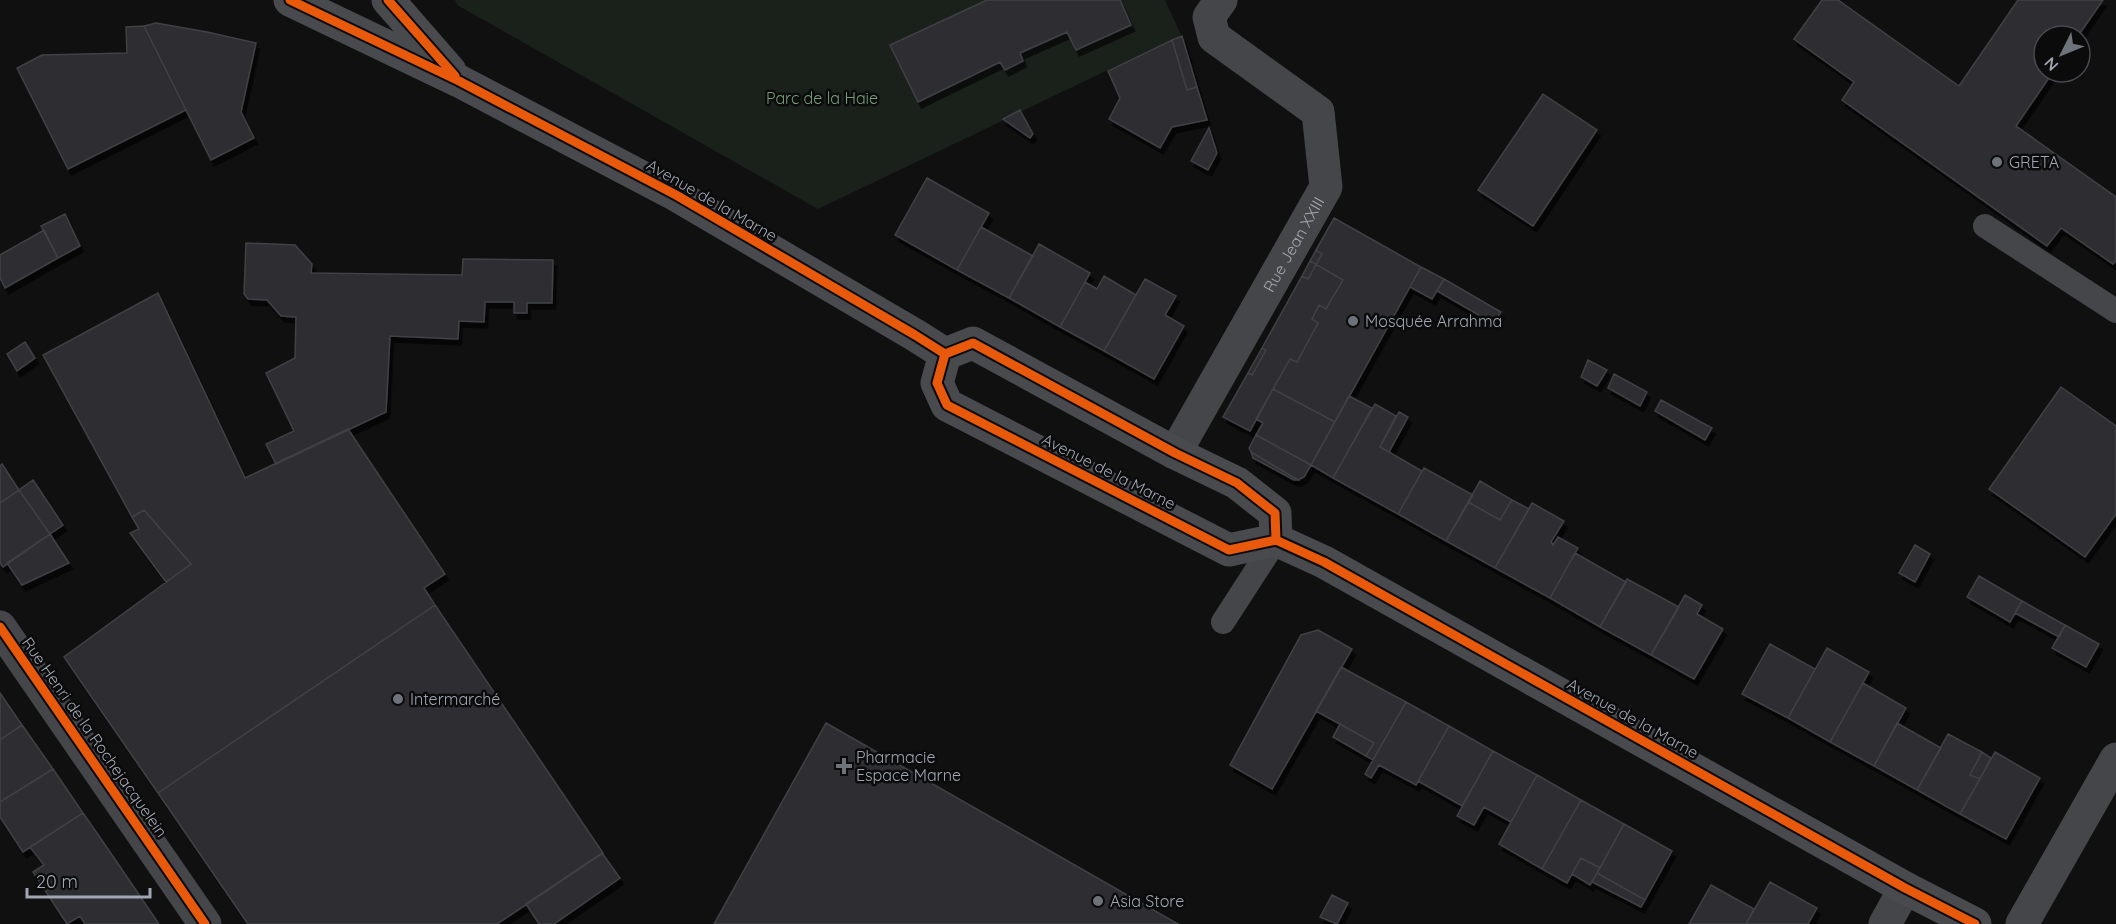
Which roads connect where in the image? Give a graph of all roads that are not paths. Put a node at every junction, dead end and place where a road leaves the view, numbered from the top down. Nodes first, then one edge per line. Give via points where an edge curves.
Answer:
1 (291, 0) edge
2 (388, 0) edge
3 (1221, 0) edge
4 (459, 81) junction
5 (1985, 226) dead end
6 (2116, 310) edge
7 (945, 354) junction
8 (1175, 453) junction
9 (1276, 540) junction
10 (1223, 622) dead end
11 (0, 627) edge
12 (2116, 759) edge
13 (1905, 888) junction
14 (205, 924) edge
15 (1885, 924) edge
16 (1975, 924) edge
17 (2022, 924) edge

1 - 4 main road, Avenue de la Marne
2 - 4 main road
3 - 8 street, Rue Jean XXIII via 1209,17 1214,37 1318,112 1326,187
4 - 7 main road, Avenue de la Marne via 676,195
5 - 6 lane
7 - 8 main road via 973,343
7 - 9 main road, Avenue de la Marne via 937,382 947,405 1229,550
8 - 9 main road via 1237,483 1275,513
9 - 10 lane
9 - 13 main road, Avenue de la Marne via 1324,562
11 - 14 street, Rue Henri de la Rochejacquelein
12 - 17 street
13 - 15 street
13 - 16 main road, Avenue de la Marne

